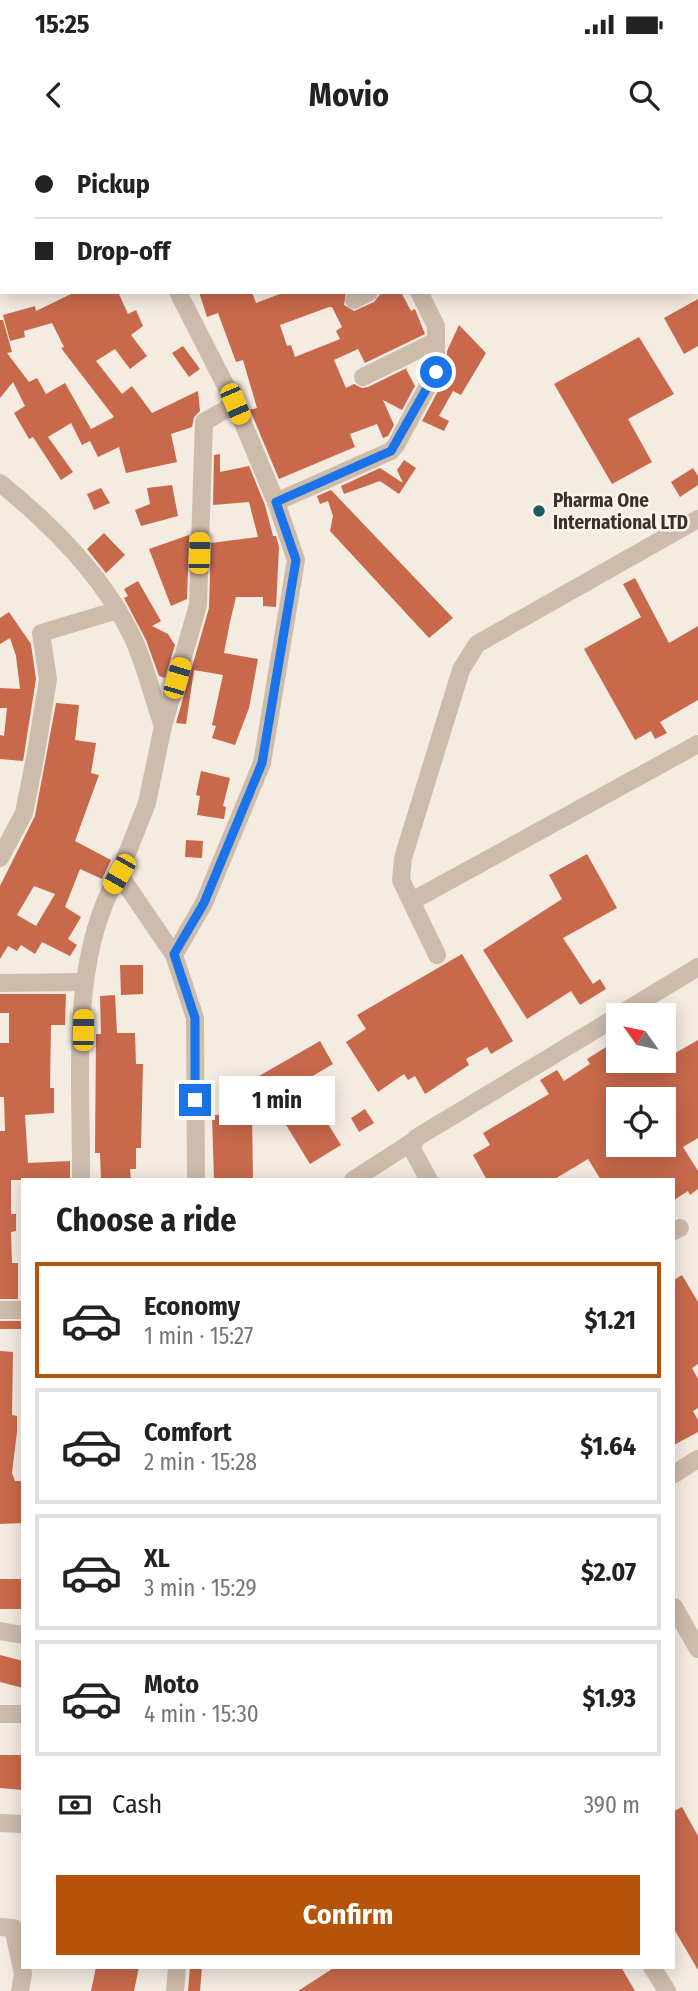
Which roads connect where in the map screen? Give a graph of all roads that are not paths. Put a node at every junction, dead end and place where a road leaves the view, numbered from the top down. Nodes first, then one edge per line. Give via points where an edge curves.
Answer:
1 (179, 294) edge
2 (420, 294) edge
3 (436, 341) junction
4 (363, 377) dead end
5 (235, 404) junction
6 (0, 484) edge
7 (276, 502) junction
8 (698, 519) edge
9 (118, 610) junction
10 (163, 726) junction
11 (698, 744) edge
12 (0, 858) edge
13 (119, 874) junction
14 (412, 901) junction
15 (174, 954) junction
16 (437, 955) dead end
17 (698, 967) edge
18 (84, 982) junction
19 (0, 983) edge
20 (638, 1003) edge
21 (606, 1022) edge
22 (412, 1142) junction
23 (81, 1178) edge
24 (196, 1178) edge
25 (357, 1178) edge
26 (428, 1178) edge
27 (0, 1310) edge
28 (21, 1310) edge
29 (698, 1459) edge
30 (675, 1473) edge
31 (675, 1609) edge
32 (0, 1631) edge
33 (21, 1635) edge
34 (698, 1649) edge
35 (0, 1713) edge
36 (21, 1714) edge
37 (0, 1823) edge
38 (21, 1824) edge
39 (0, 1927) edge
40 (21, 1965) edge
41 (22, 1969) edge
42 (177, 1969) edge
43 (653, 1969) edge
44 (20, 1991) edge
45 (175, 1991) edge
46 (667, 1991) edge

1 - 5 street
2 - 3 street via 436,326
3 - 4 street
3 - 7 street via 436,372 391,451
5 - 7 street
5 - 10 street via 204,422 198,605
6 - 9 street via 32,509
7 - 15 street via 296,560 262,763 204,903
8 - 14 street via 477,644 461,670 403,858 401,880
9 - 10 street
9 - 12 street via 41,633 48,679 36,752 24,813
10 - 13 street via 147,803
11 - 14 street
13 - 15 street
13 - 18 street via 103,901
14 - 16 street
15 - 24 street via 195,1018
17 - 20 street
18 - 19 street
18 - 23 street
21 - 22 street
22 - 25 street
22 - 26 street
27 - 28 street
29 - 30 street
31 - 34 street
32 - 33 street
35 - 36 street
37 - 38 street
39 - 40 street via 13,1928
41 - 44 street
42 - 45 street
43 - 46 street

